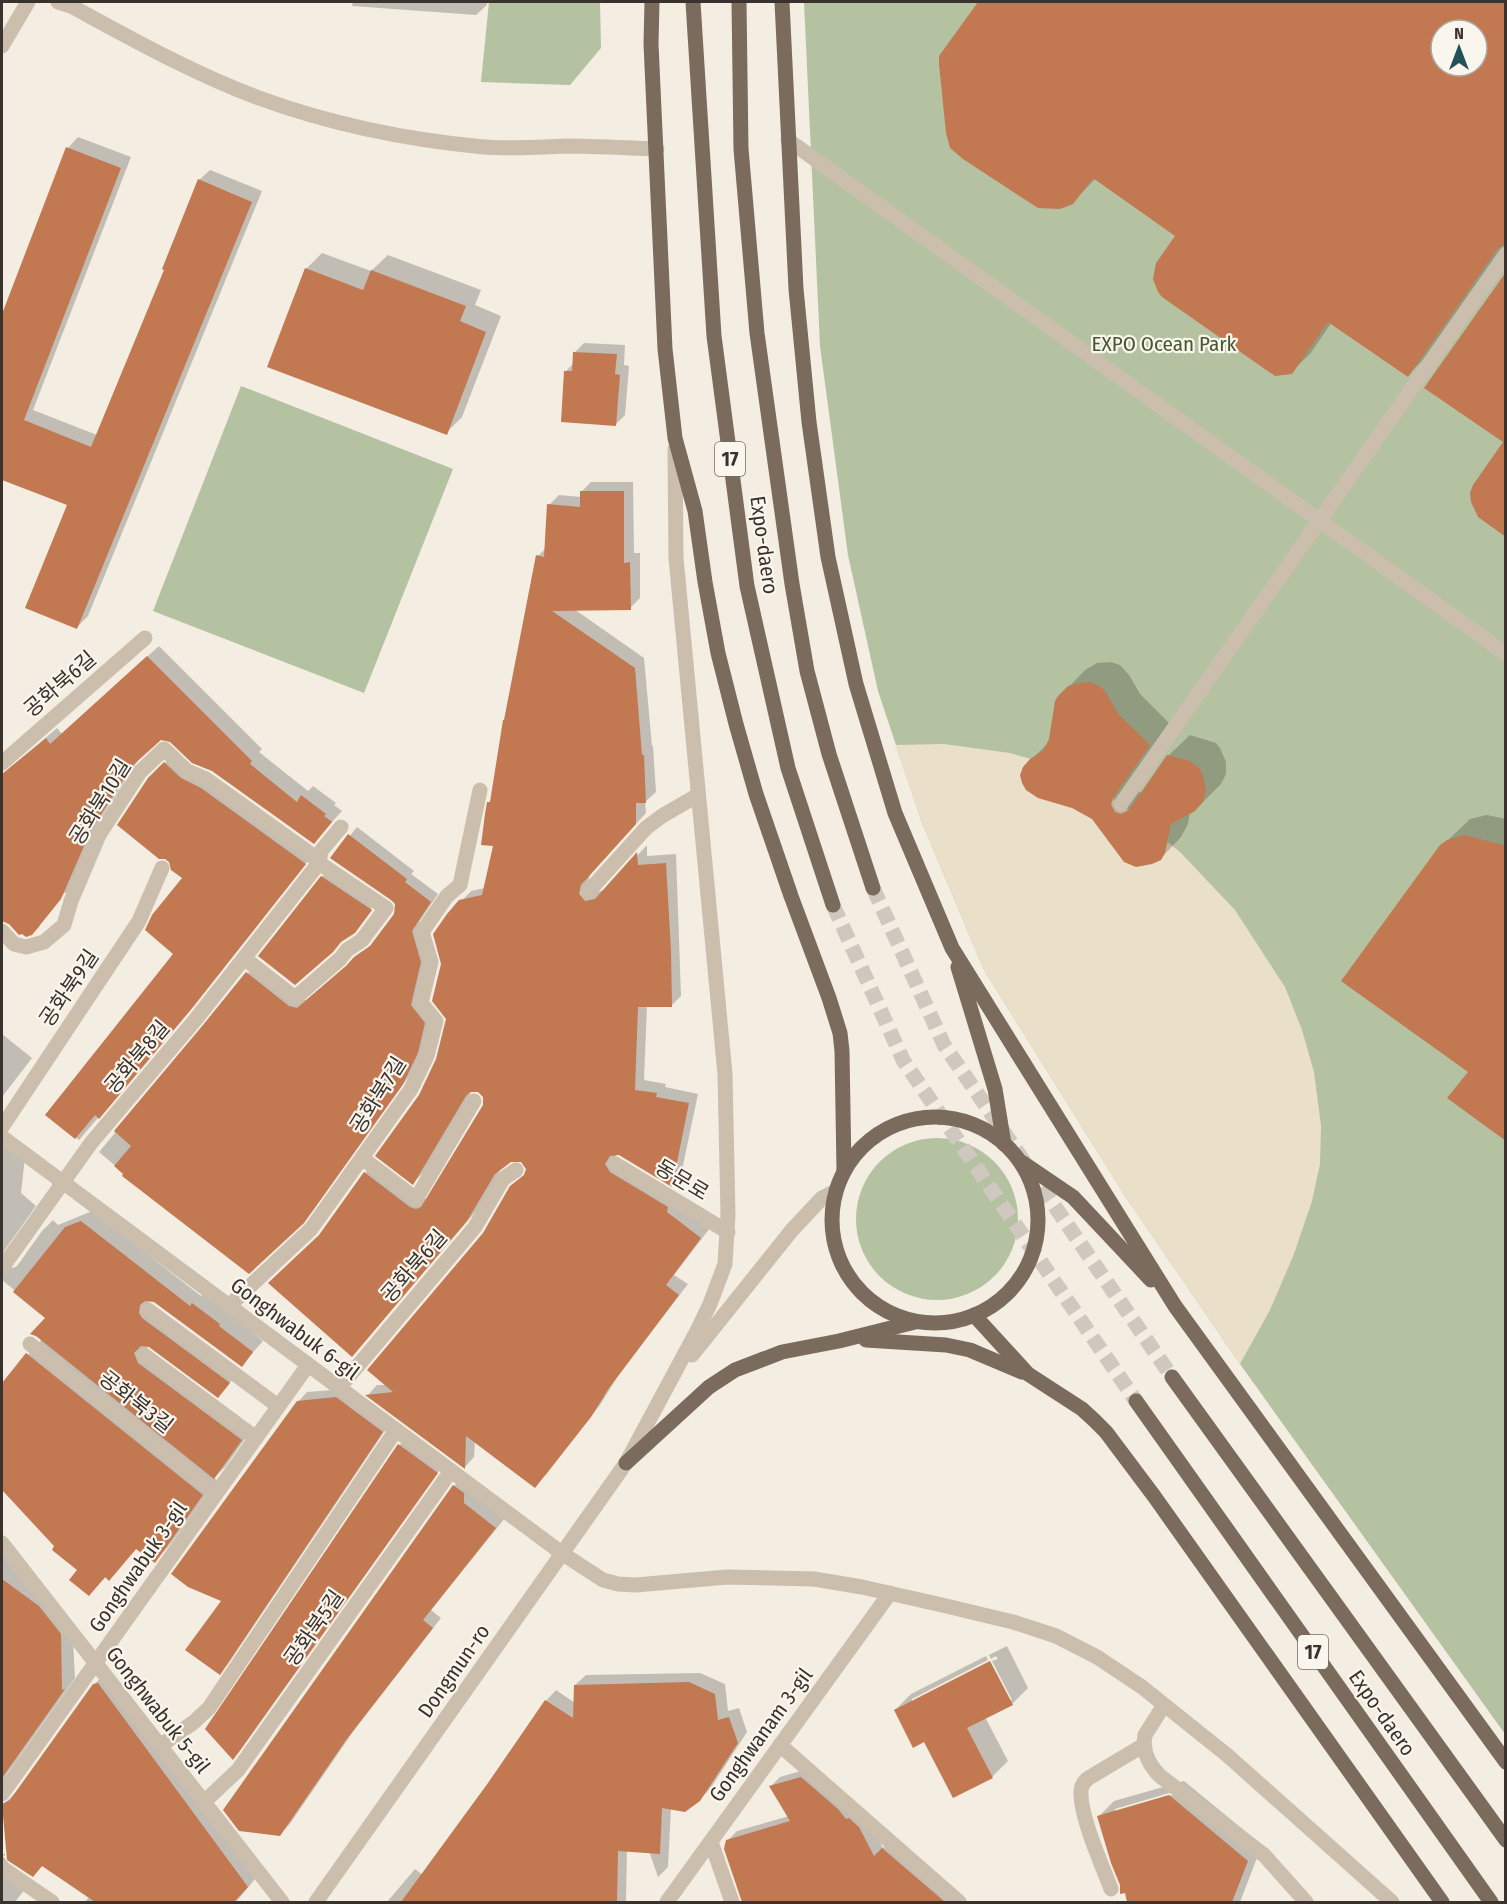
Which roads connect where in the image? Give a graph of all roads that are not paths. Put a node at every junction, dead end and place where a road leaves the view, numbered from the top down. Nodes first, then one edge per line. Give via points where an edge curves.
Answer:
1 (28, 2) edge
2 (58, 2) edge
3 (652, 2) edge
4 (693, 2) edge
5 (739, 2) edge
6 (782, 2) edge
7 (2, 46) edge
8 (788, 141) junction
9 (657, 149) junction
10 (1506, 254) edge
11 (675, 438) junction
12 (1319, 521) junction
13 (145, 638) dead end
14 (1506, 654) edge
15 (2, 763) edge
16 (480, 790) dead end
17 (698, 795) junction
18 (1121, 804) dead end
19 (341, 827) dead end
20 (318, 863) junction
21 (162, 868) dead end
22 (873, 888) tunnel mouth
23 (588, 892) dead end
24 (833, 905) tunnel mouth
25 (2, 931) edge
26 (952, 948) junction
27 (244, 958) junction
28 (474, 1101) dead end
29 (2, 1127) edge
30 (2, 1137) edge
31 (1004, 1144) junction
32 (362, 1158) junction
33 (1020, 1161) junction
34 (615, 1164) dead end
35 (516, 1170) dead end
36 (844, 1170) junction
37 (63, 1183) junction
38 (836, 1191) junction
39 (728, 1233) junction
40 (2, 1268) edge
41 (229, 1306) junction
42 (1175, 1306) junction
43 (148, 1310) dead end
44 (974, 1315) junction
45 (918, 1322) junction
46 (838, 1341) junction
47 (30, 1344) dead end
48 (144, 1355) dead end
49 (308, 1365) junction
50 (1029, 1374) junction
51 (1172, 1377) tunnel mouth
52 (669, 1384) junction
53 (339, 1388) junction
54 (1136, 1401) tunnel mouth
55 (278, 1406) junction
56 (396, 1430) junction
57 (256, 1438) junction
58 (626, 1463) junction
59 (451, 1471) junction
60 (216, 1493) junction
61 (2, 1543) edge
62 (563, 1554) junction
63 (890, 1593) junction
64 (95, 1663) junction
65 (1164, 1705) junction
66 (780, 1745) junction
67 (1144, 1745) junction
68 (160, 1746) junction
69 (1506, 1762) edge
70 (2, 1794) edge
71 (204, 1802) junction
72 (1506, 1840) edge
73 (711, 1842) junction
74 (2, 1869) edge
75 (1111, 1889) dead end
76 (52, 1902) edge
77 (282, 1902) edge
78 (316, 1902) edge
79 (667, 1902) edge
80 (732, 1902) edge
81 (959, 1902) edge
82 (1306, 1902) edge
83 (1392, 1902) edge
84 (1442, 1902) edge
85 (1491, 1902) edge

1 - 7 street
2 - 9 street via 258,98 325,118 418,139 486,147
3 - 9 main road
4 - 24 main road, Expo-daero / 17 via 714,336 747,586 788,768
5 - 22 main road, Expo-daero / 17 via 741,149 756,321 792,584 807,671
6 - 8 main road
8 - 12 street
8 - 26 main road via 796,290 828,557 856,684 896,813
9 - 11 main road via 665,349
10 - 12 street
11 - 17 street via 676,558
11 - 36 main road via 695,512 712,623 736,724 760,806 840,1032
12 - 14 street
12 - 18 street
13 - 15 street, 공화북6길
16 - 32 street, 공화북7길 via 460,885 447,896 422,932 431,962 421,1003 436,1021 427,1056 411,1089
17 - 23 street via 646,828
17 - 39 street via 725,1074
19 - 20 street, 공화북8길 via 321,851
20 - 25 street, 공화북10길 via 206,779 187,771 164,748 140,772 99,836 64,925 44,942 26,947 14,944
20 - 27 street, 공화북8길
20 - 27 street via 386,909 362,940 295,998
21 - 29 street, 공화북9길 via 139,921
26 - 31 main road via 995,1089
26 - 42 main road
27 - 37 street, 공화북8길 via 91,1143
28 - 32 street, 공화북7길 via 416,1199
30 - 37 street, Gonghwabuk 6-gil
31 - 33 main road
31 - 36 main road via 969,1123 949,1118 918,1119 889,1128 871,1139
32 - 41 street, 공화북7길 via 311,1229
33 - 42 main road via 1073,1197
33 - 44 main road via 1036,1198 1037,1239 1021,1277 1008,1293
34 - 39 street, 동문로
35 - 53 street, 공화북6길 via 503,1179 475,1227
36 - 38 main road
37 - 40 street, 공화북8길
37 - 41 street, Gonghwabuk 6-gil
38 - 45 main road via 831,1226 847,1275 877,1305
38 - 52 street via 816,1204 792,1230
39 - 52 street via 720,1279
41 - 49 street, Gonghwabuk 6-gil
42 - 69 main road
43 - 55 street
44 - 45 main road via 946,1322
44 - 50 main road
45 - 46 main road
46 - 50 main road via 946,1345 978,1353
46 - 58 main road via 782,1352 735,1370 709,1387
47 - 60 street, 공화북3길
48 - 57 street
49 - 53 street, Gonghwabuk 6-gil
49 - 55 street, Gonghwabuk 3-gil
50 - 84 main road via 1082,1409 1106,1432
51 - 72 main road, Expo-daero / 17
52 - 58 street, Dongmun-ro
53 - 56 street, Gonghwabuk 6-gil
54 - 85 main road, Expo-daero / 17
55 - 57 street, Gonghwabuk 3-gil
56 - 59 street, Gonghwabuk 6-gil
56 - 68 street, 공화북5길 via 209,1708
57 - 60 street, Gonghwabuk 3-gil
58 - 62 street, Dongmun-ro
59 - 62 street, Gonghwabuk 6-gil
59 - 71 street, 공화북5길 via 238,1770
60 - 64 street, Gonghwabuk 3-gil
61 - 64 street, Gonghwabuk 5-gil
62 - 63 street, Gonghwabuk 6-gil via 603,1580 618,1584 770,1577 814,1579
62 - 78 street, Dongmun-ro
63 - 65 street, Gonghwabuk 6-gil via 1056,1636 1097,1657
63 - 66 street, Gonghwanam 3-gil
64 - 68 street, Gonghwabuk 5-gil
64 - 70 street, Gonghwabuk 3-gil
65 - 67 street via 1145,1735
65 - 83 street, Gonghwabuk 6-gil via 1227,1755
66 - 73 street, Gonghwanam 3-gil
66 - 81 street
67 - 75 street via 1088,1778 1081,1790 1091,1836
67 - 82 street via 1146,1756 1160,1776 1264,1855
68 - 71 street, Gonghwabuk 5-gil
71 - 77 street, Gonghwabuk 5-gil
73 - 79 street, Gonghwanam 3-gil
73 - 80 street
74 - 76 street

